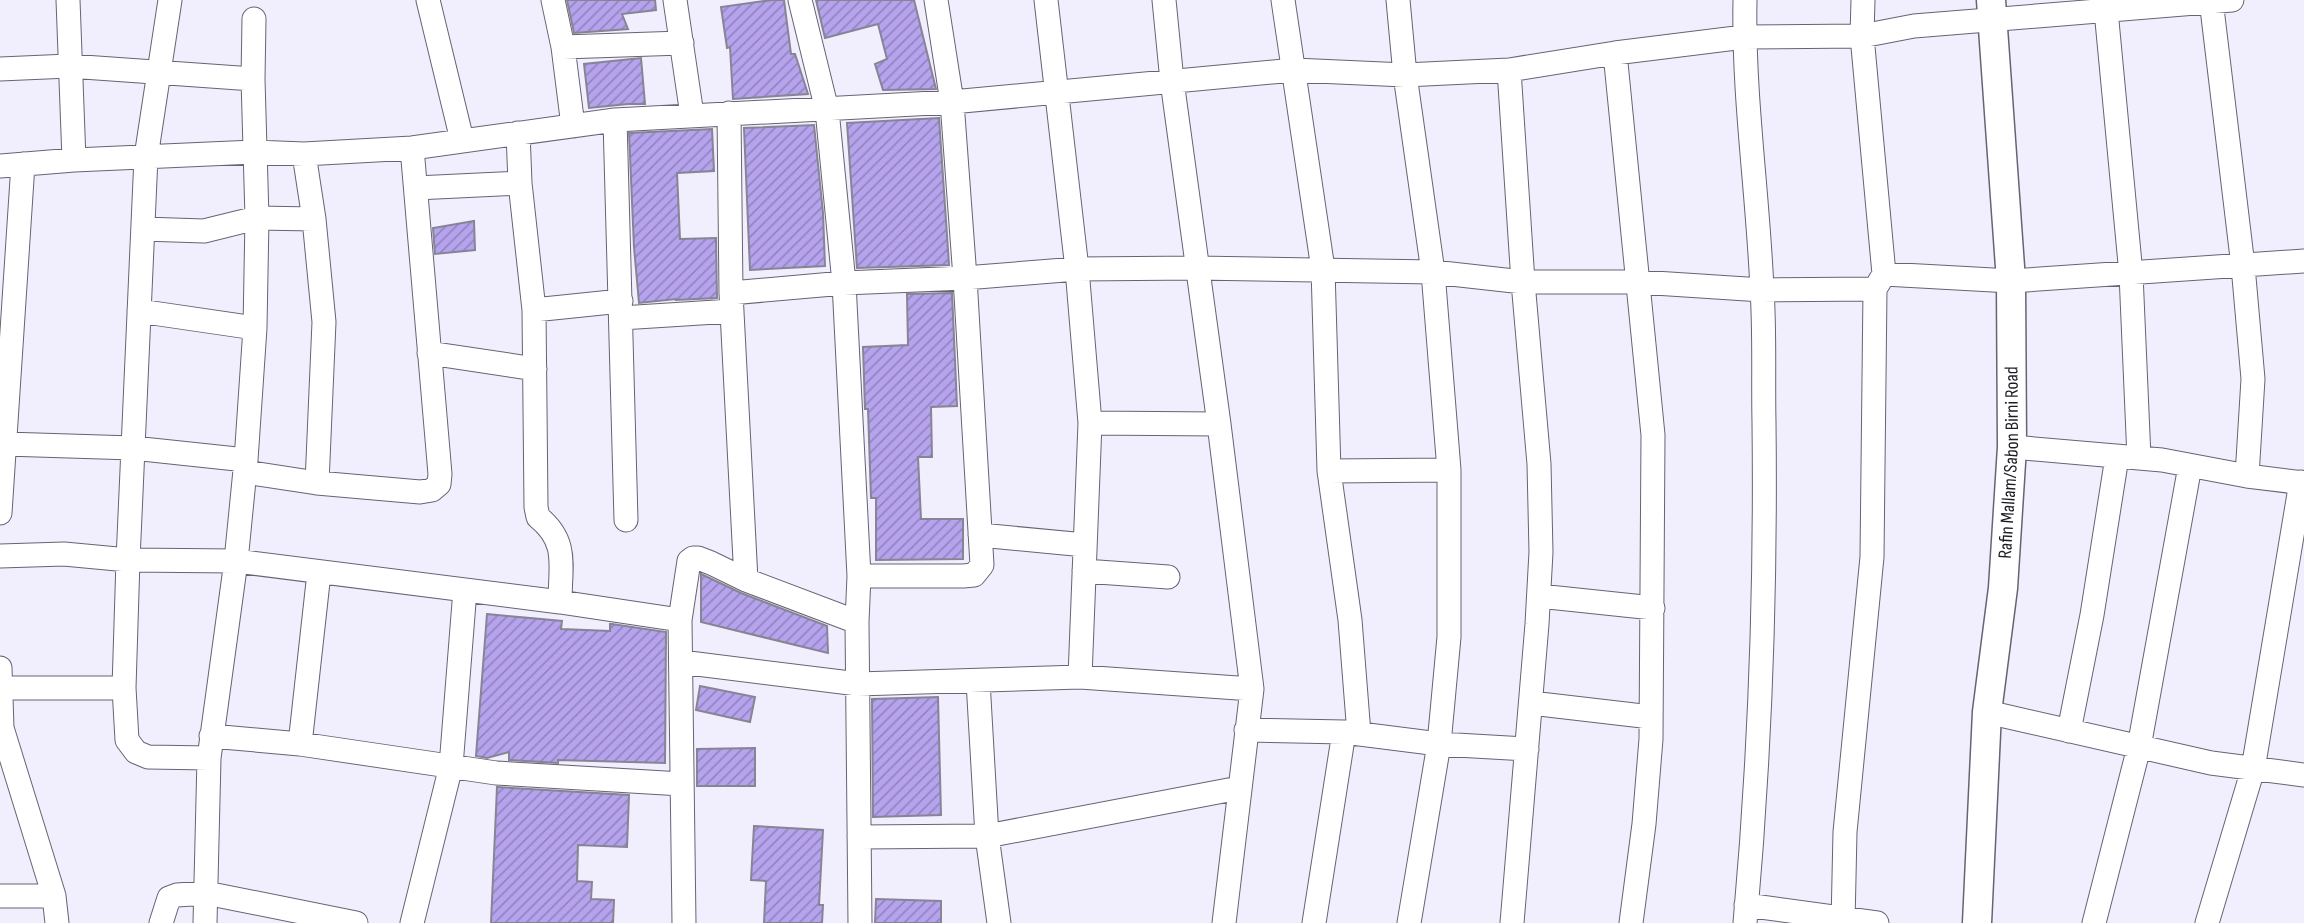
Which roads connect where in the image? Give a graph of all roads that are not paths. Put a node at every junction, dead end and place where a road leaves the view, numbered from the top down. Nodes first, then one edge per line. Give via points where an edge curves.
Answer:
1 (68, 0) edge
2 (170, 0) edge
3 (428, 0) edge
4 (553, 0) edge
5 (675, 0) edge
6 (800, 0) edge
7 (936, 0) edge
8 (1046, 0) edge
9 (1164, 0) edge
10 (1283, 0) edge
11 (1398, 0) edge
12 (1745, 0) edge
13 (1863, 0) edge
14 (2218, 1) edge
15 (2105, 4) edge
16 (1992, 10) edge
17 (254, 19) dead end
18 (1862, 36) junction
19 (1744, 37) junction
20 (682, 43) junction
21 (563, 47) junction
22 (1615, 53) junction
23 (69, 66) junction
24 (0, 69) edge
25 (1294, 70) junction
26 (159, 71) junction
27 (1510, 71) junction
28 (1405, 75) junction
29 (253, 79) junction
30 (1172, 81) junction
31 (1058, 92) junction
32 (952, 102) junction
33 (827, 110) junction
34 (729, 113) junction
35 (692, 115) junction
36 (615, 120) junction
37 (573, 126) junction
38 (518, 133) junction
39 (462, 140) junction
40 (412, 148) junction
41 (254, 152) junction
42 (304, 154) junction
43 (146, 157) junction
44 (74, 160) junction
45 (23, 164) junction
46 (0, 166) edge
47 (520, 183) junction
48 (416, 188) junction
49 (257, 218) junction
50 (314, 219) junction
51 (143, 229) junction
52 (2304, 261) edge
53 (2243, 266) junction
54 (1197, 268) junction
55 (1077, 269) junction
56 (1323, 269) junction
57 (1433, 272) junction
58 (2131, 274) junction
59 (965, 278) junction
60 (1880, 281) junction
61 (2011, 281) junction
62 (1523, 282) junction
63 (1639, 282) junction
64 (844, 283) junction
65 (1762, 290) junction
66 (732, 302) junction
67 (534, 310) junction
68 (621, 310) junction
69 (139, 311) junction
70 (255, 328) junction
71 (429, 353) junction
72 (535, 369) junction
73 (3, 407) edge
74 (1090, 423) junction
75 (1219, 424) junction
76 (5, 444) junction
77 (2012, 447) junction
78 (133, 448) junction
79 (2128, 457) junction
80 (246, 466) junction
81 (2190, 466) junction
82 (1448, 470) junction
83 (1329, 471) junction
84 (2247, 476) junction
85 (2303, 482) edge
86 (317, 483) junction
87 (0, 513) edge
88 (626, 520) dead end
89 (980, 535) junction
90 (1085, 545) junction
91 (0, 556) edge
92 (128, 561) junction
93 (236, 561) junction
94 (1084, 571) junction
95 (319, 573) junction
96 (859, 576) junction
97 (1168, 577) dead end
98 (746, 580) junction
99 (465, 590) junction
100 (1539, 596) junction
101 (560, 602) junction
102 (1653, 608) junction
103 (680, 620) junction
104 (858, 622) junction
105 (681, 662) junction
106 (0, 668) edge
107 (1080, 677) junction
108 (978, 681) junction
109 (858, 684) junction
110 (0, 688) edge
111 (124, 688) junction
112 (1252, 689) junction
113 (1531, 703) junction
114 (1987, 712) junction
115 (1651, 717) junction
116 (1, 728) edge
117 (1246, 730) junction
118 (2069, 731) junction
119 (1351, 733) junction
120 (300, 744) junction
121 (1439, 744) junction
122 (210, 747) junction
123 (2139, 747) junction
124 (1527, 749) junction
125 (451, 766) junction
126 (2253, 769) junction
127 (2304, 775) edge
128 (682, 784) junction
129 (1239, 788) junction
130 (986, 836) junction
131 (859, 837) junction
132 (206, 893) junction
133 (0, 896) edge
134 (54, 896) junction
135 (1745, 914) edge
136 (1843, 921) edge
137 (57, 923) edge
138 (161, 923) edge
139 (205, 923) edge
140 (356, 923) edge
141 (412, 923) edge
142 (684, 923) edge
143 (860, 923) edge
144 (999, 923) edge
145 (1224, 923) edge
146 (1314, 923) edge
147 (1409, 923) edge
148 (1512, 923) edge
149 (1631, 923) edge
150 (1877, 923) edge
151 (1977, 923) edge
152 (2094, 923) edge
153 (2207, 923) edge

1 - 23 street
2 - 26 street
3 - 39 street
4 - 21 street
5 - 20 street
6 - 33 street
7 - 32 street
8 - 31 street
9 - 30 street
10 - 25 street
11 - 28 street
12 - 19 street
13 - 18 street
14 - 15 street
14 - 53 street
15 - 16 street
15 - 58 street
16 - 18 street
16 - 61 street, Rafin Mallam/Sabon Birni Road
17 - 29 street
18 - 19 street
18 - 60 street
19 - 22 street
19 - 65 street
20 - 21 street
20 - 35 street
21 - 37 street
22 - 27 street
22 - 63 street
23 - 24 street
23 - 26 street
23 - 44 street
25 - 28 street
25 - 30 street
25 - 56 street
26 - 29 street
26 - 43 street
27 - 28 street
27 - 62 street
28 - 57 street
29 - 41 street
30 - 31 street
30 - 54 street
31 - 32 street
31 - 55 street
32 - 33 street
32 - 59 street
33 - 34 street
33 - 64 street
34 - 35 street
34 - 66 street
35 - 36 street
36 - 37 street
36 - 68 street
37 - 38 street
38 - 39 street
38 - 47 street
39 - 40 street
40 - 42 street
40 - 48 street
41 - 42 street
41 - 43 street
41 - 49 street
42 - 50 street
43 - 44 street
43 - 51 street
44 - 45 street
45 - 46 street
45 - 73 street
47 - 48 street
47 - 67 street
48 - 71 street
49 - 50 street
49 - 51 street via 204,231
49 - 70 street
50 - 86 street via 324,322
51 - 69 street
52 - 53 street
53 - 58 street
53 - 84 street via 2253,379
54 - 55 street
54 - 56 street
54 - 75 street
55 - 59 street
55 - 74 street
56 - 57 street
56 - 83 street
57 - 62 street
57 - 82 street
58 - 61 street
58 - 79 street
59 - 64 street
59 - 89 street
60 - 61 street
60 - 65 street
60 - 136 street via 1872,557 1845,832
61 - 77 street, Rafin Mallam/Sabon Birni Road
62 - 63 street
62 - 100 street via 1539,464
63 - 65 street
63 - 102 street via 1653,435
64 - 66 street
64 - 96 street
65 - 135 street via 1765,536 1759,739
66 - 68 street
66 - 98 street
67 - 68 street
67 - 72 street
68 - 88 street
69 - 70 street
69 - 78 street
70 - 80 street
71 - 72 street
71 - 86 street via 439,484 419,492
72 - 101 street via 536,507 538,517 559,540
73 - 76 street
74 - 75 street
74 - 90 street
75 - 112 street
76 - 78 street
76 - 87 street
77 - 79 street
77 - 114 street, Rafin Mallam/Sabon Birni Road via 2003,588
78 - 80 street
78 - 92 street
79 - 81 street
79 - 118 street
80 - 86 street
80 - 93 street
81 - 84 street
81 - 123 street
82 - 83 street
82 - 121 street via 1450,637
83 - 119 street via 1350,620
84 - 85 street
85 - 126 street
89 - 90 street
89 - 96 street via 982,565 974,575
90 - 94 street
91 - 92 street via 64,554
92 - 93 street
92 - 111 street
93 - 95 street
93 - 122 street
94 - 97 street
94 - 107 street
95 - 99 street
95 - 120 street
96 - 104 street
98 - 103 street via 693,558
98 - 104 street
99 - 101 street
99 - 125 street
100 - 102 street
100 - 113 street
101 - 103 street
102 - 115 street
103 - 105 street
104 - 109 street
105 - 109 street
105 - 128 street
106 - 110 street
107 - 108 street
107 - 112 street
108 - 109 street
108 - 130 street
109 - 131 street
110 - 111 street
110 - 116 street
111 - 122 street via 127,740 136,752 148,757
112 - 117 street
113 - 115 street
113 - 124 street
114 - 118 street
114 - 151 street, Rafin Mallam/Sabon Birni Road
115 - 149 street
116 - 134 street
117 - 119 street
117 - 129 street
118 - 123 street
119 - 121 street
119 - 146 street
120 - 122 street
120 - 125 street
121 - 124 street
121 - 147 street
122 - 132 street
123 - 126 street
123 - 152 street
124 - 148 street
125 - 128 street
125 - 141 street
126 - 127 street
126 - 153 street
128 - 142 street
129 - 130 street
129 - 145 street
130 - 131 street
130 - 144 street
131 - 143 street
132 - 138 street via 169,898
132 - 139 street
132 - 140 street
133 - 134 street
134 - 137 street
135 - 136 street
136 - 150 street

